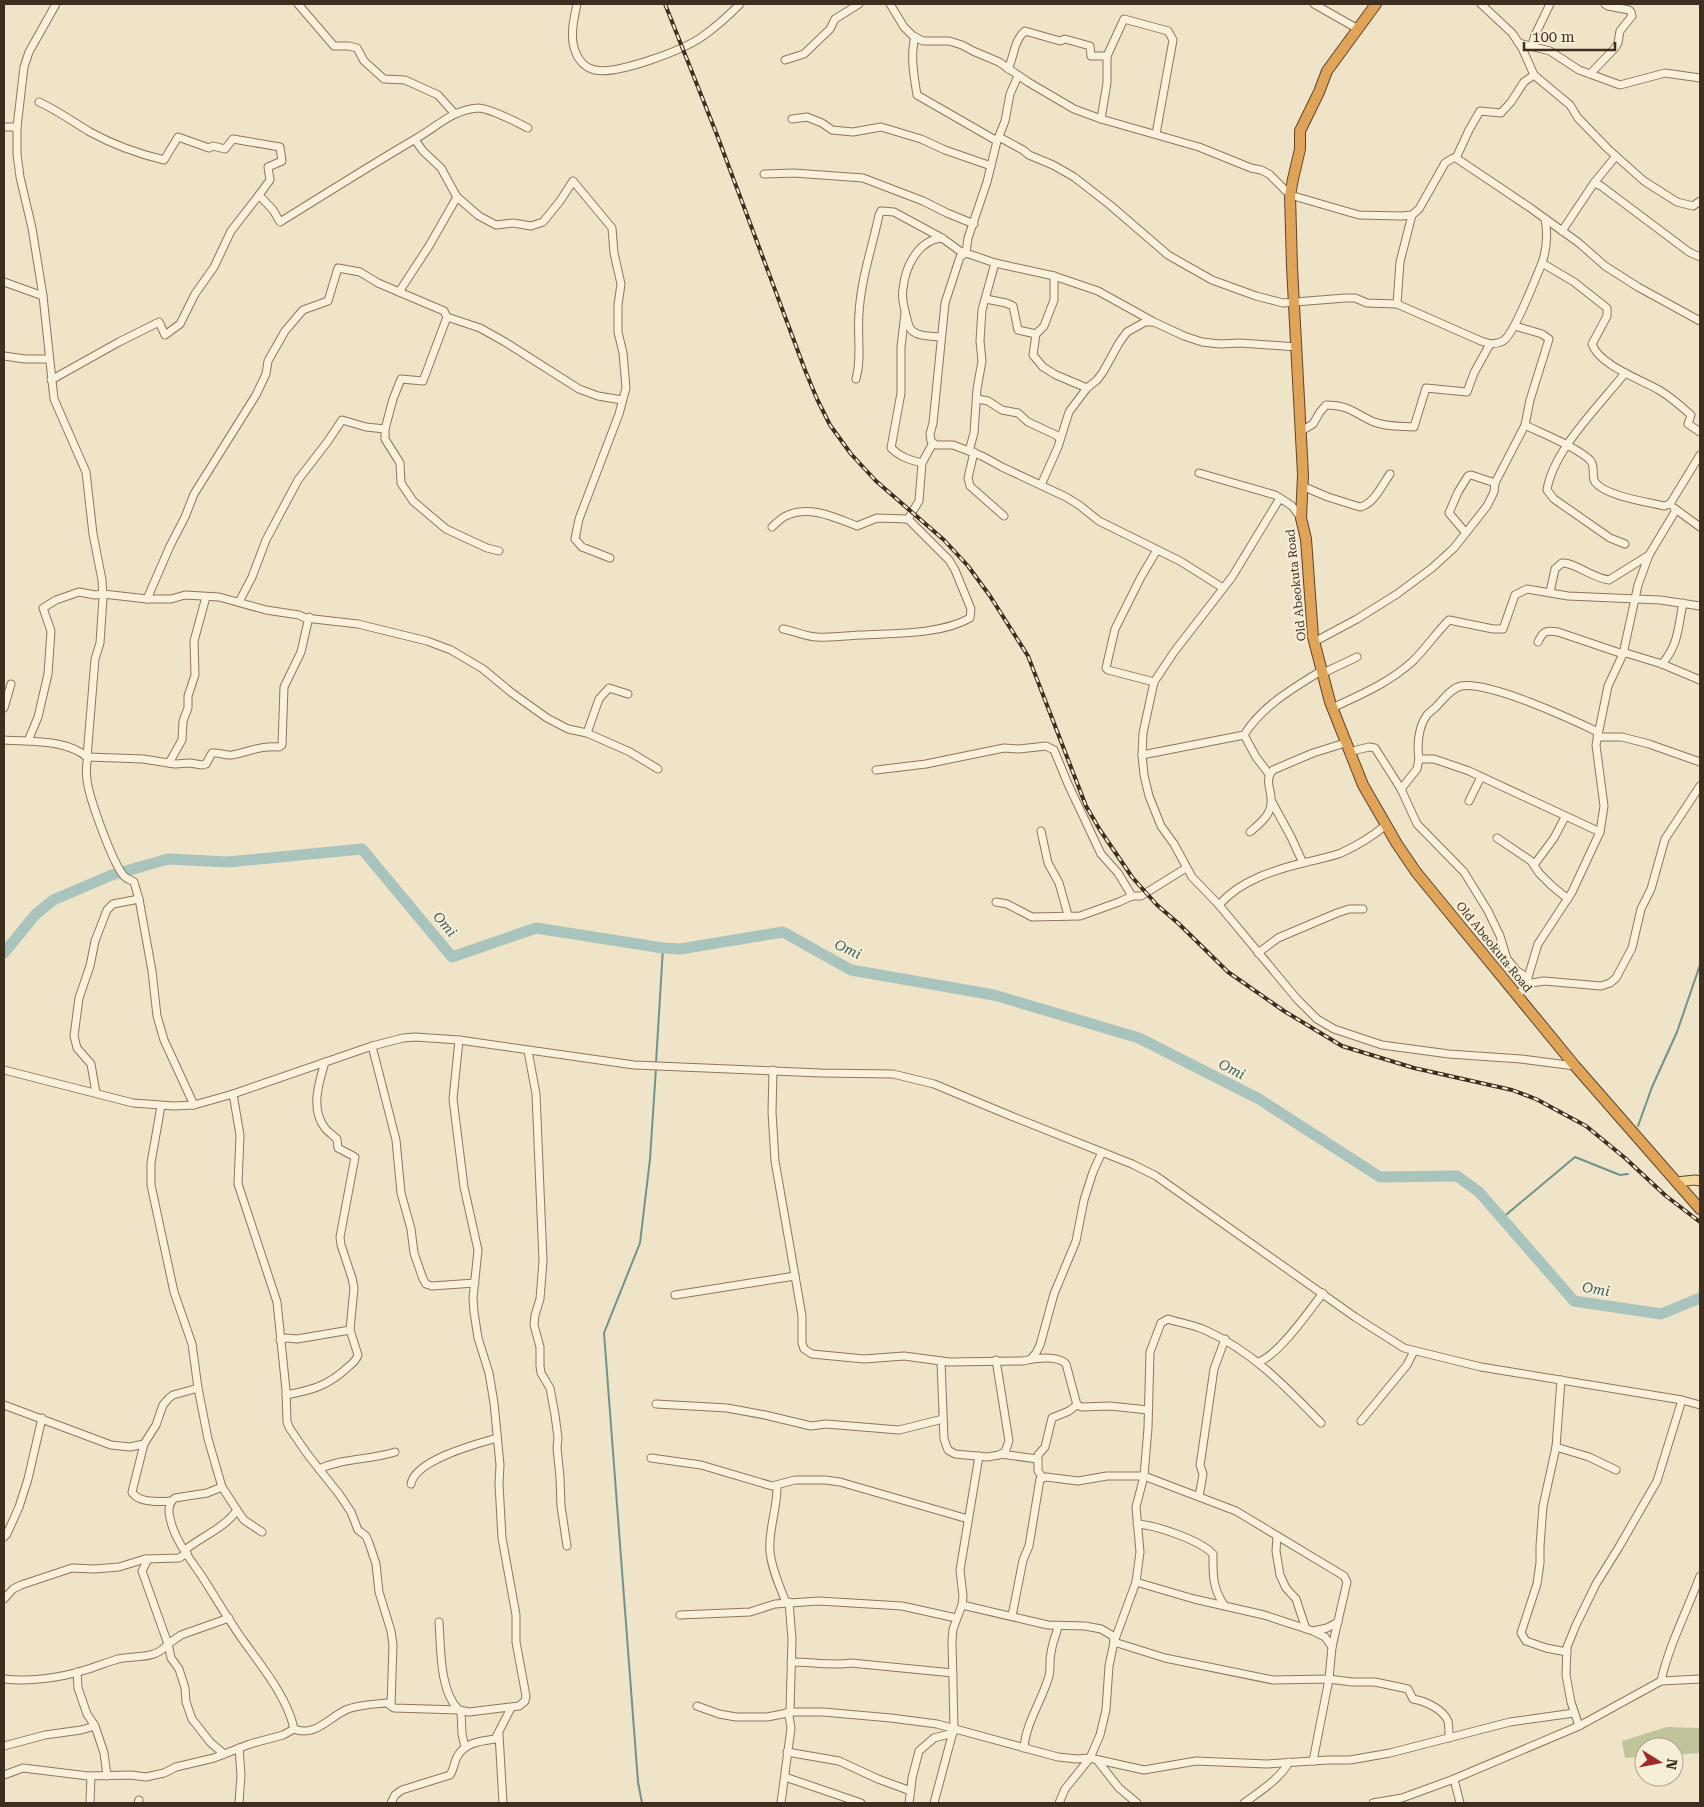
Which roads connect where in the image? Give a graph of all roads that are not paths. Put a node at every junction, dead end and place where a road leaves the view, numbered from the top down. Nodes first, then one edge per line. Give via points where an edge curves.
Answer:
1 (56, 4) edge
2 (298, 4) edge
3 (577, 4) edge
4 (740, 4) edge
5 (859, 4) edge
6 (1314, 4) edge
7 (1376, 4) edge
8 (1481, 4) edge
9 (1550, 4) edge
10 (1605, 4) edge
11 (893, 6) edge
12 (1358, 29) junction
13 (915, 37) junction
14 (1519, 43) junction
15 (1532, 45) junction
16 (1107, 56) junction
17 (785, 60) dead end
18 (1008, 69) junction
19 (1590, 74) junction
20 (1534, 75) junction
21 (1018, 76) junction
22 (1700, 78) edge
23 (39, 102) dead end
24 (455, 114) junction
25 (792, 119) dead end
26 (1101, 119) junction
27 (4, 127) edge
28 (17, 127) junction
29 (528, 128) dead end
30 (1156, 134) junction
31 (998, 139) junction
32 (415, 140) junction
33 (1616, 156) junction
34 (1456, 158) junction
35 (991, 166) junction
36 (764, 174) dead end
37 (1594, 183) junction
38 (259, 195) junction
39 (1290, 195) junction
40 (457, 197) junction
41 (1699, 203) edge
42 (1412, 215) junction
43 (1545, 219) junction
44 (974, 224) junction
45 (1562, 231) junction
46 (942, 238) junction
47 (966, 253) junction
48 (1700, 257) edge
49 (995, 263) junction
50 (1542, 263) junction
51 (1054, 276) junction
52 (4, 282) edge
53 (400, 292) junction
54 (43, 296) junction
55 (986, 299) junction
56 (1294, 302) junction
57 (1397, 304) junction
58 (905, 313) junction
59 (448, 317) junction
60 (1700, 320) edge
61 (1154, 322) junction
62 (1515, 326) junction
63 (1036, 334) junction
64 (940, 337) junction
65 (1490, 344) junction
66 (1297, 347) junction
67 (4, 356) edge
68 (48, 359) junction
69 (1625, 373) junction
70 (856, 379) dead end
71 (52, 380) junction
72 (1086, 388) junction
73 (977, 399) junction
74 (622, 400) junction
75 (1524, 425) junction
76 (385, 430) junction
77 (1301, 431) junction
78 (1700, 432) edge
79 (1059, 436) junction
80 (933, 443) junction
81 (1566, 445) junction
82 (972, 452) junction
83 (1700, 455) edge
84 (922, 463) junction
85 (1199, 473) dead end
86 (1390, 474) dead end
87 (1495, 483) junction
88 (1041, 485) junction
89 (1302, 486) junction
90 (1280, 498) junction
91 (1670, 504) junction
92 (1676, 510) junction
93 (1004, 516) dead end
94 (1301, 518) junction
95 (908, 519) junction
96 (772, 527) dead end
97 (1700, 527) edge
98 (1465, 532) junction
99 (1625, 544) dead end
100 (499, 550) dead end
101 (1157, 550) junction
102 (1649, 555) junction
103 (610, 558) dead end
104 (1223, 588) junction
105 (1550, 592) junction
106 (103, 594) junction
107 (206, 597) junction
108 (147, 599) junction
109 (1636, 600) junction
110 (239, 602) junction
111 (1683, 603) junction
112 (1700, 606) edge
113 (309, 617) junction
114 (783, 629) dead end
115 (1314, 642) junction
116 (1538, 642) dead end
117 (1623, 654) junction
118 (1358, 657) dead end
119 (1662, 664) junction
120 (1321, 672) junction
121 (1700, 680) edge
122 (1154, 682) junction
123 (11, 684) dead end
124 (628, 694) dead end
125 (4, 708) edge
126 (1332, 708) junction
127 (588, 733) junction
128 (1598, 734) junction
129 (1244, 735) junction
130 (4, 740) edge
131 (28, 741) junction
132 (1347, 747) junction
133 (1142, 755) junction
134 (88, 757) junction
135 (1419, 760) junction
136 (1700, 762) edge
137 (169, 764) junction
138 (658, 769) dead end
139 (876, 770) dead end
140 (1268, 774) junction
141 (1481, 777) junction
142 (1700, 786) edge
143 (1401, 789) junction
144 (1469, 801) dead end
145 (1272, 802) junction
146 (1565, 816) junction
147 (1386, 824) junction
148 (1041, 831) dead end
149 (1250, 832) dead end
150 (1600, 832) junction
151 (1497, 838) dead end
152 (1303, 863) junction
153 (1534, 865) junction
154 (1186, 868) junction
155 (1132, 896) junction
156 (1568, 898) junction
157 (139, 899) junction
158 (996, 902) dead end
159 (1219, 905) junction
160 (1363, 909) dead end
161 (1068, 915) junction
162 (1258, 953) junction
163 (1528, 978) junction
164 (1521, 991) junction
165 (459, 1040) junction
166 (372, 1046) junction
167 (528, 1051) junction
168 (324, 1062) junction
169 (1574, 1066) junction
170 (4, 1070) edge
171 (772, 1070) junction
172 (96, 1093) junction
173 (233, 1094) junction
174 (194, 1104) junction
175 (161, 1106) junction
176 (1102, 1152) junction
177 (1700, 1181) edge
178 (1676, 1182) junction
179 (1700, 1209) edge
180 (795, 1276) junction
181 (475, 1283) junction
182 (1322, 1293) junction
183 (675, 1295) dead end
184 (350, 1330) junction
185 (1224, 1339) junction
186 (280, 1340) junction
187 (1414, 1351) junction
188 (1031, 1359) junction
189 (996, 1360) junction
190 (941, 1361) junction
191 (1258, 1362) junction
192 (1560, 1380) junction
193 (198, 1388) junction
194 (286, 1395) junction
195 (1682, 1400) junction
196 (656, 1404) dead end
197 (4, 1405) edge
198 (1077, 1405) junction
199 (1700, 1405) edge
200 (1148, 1410) junction
201 (42, 1418) junction
202 (942, 1419) junction
203 (1361, 1421) dead end
204 (1321, 1423) dead end
205 (497, 1438) junction
206 (144, 1444) junction
207 (1556, 1447) junction
208 (396, 1452) dead end
209 (1000, 1454) junction
210 (979, 1456) junction
211 (651, 1458) dead end
212 (1037, 1459) junction
213 (319, 1469) junction
214 (1616, 1470) dead end
215 (1144, 1476) junction
216 (1043, 1478) junction
217 (411, 1484) dead end
218 (778, 1485) junction
219 (222, 1487) junction
220 (1200, 1497) junction
221 (171, 1501) junction
222 (237, 1510) junction
223 (968, 1519) junction
224 (1136, 1524) junction
225 (262, 1532) dead end
226 (1276, 1536) junction
227 (4, 1537) edge
228 (567, 1546) dead end
229 (186, 1552) junction
230 (145, 1559) junction
231 (1700, 1576) edge
232 (1136, 1582) junction
233 (4, 1599) edge
234 (787, 1603) junction
235 (962, 1605) junction
236 (1224, 1605) junction
237 (680, 1615) dead end
238 (1012, 1616) junction
239 (229, 1618) junction
240 (956, 1618) junction
241 (440, 1622) dead end
242 (1338, 1622) junction
243 (1058, 1626) junction
244 (1309, 1630) junction
245 (1114, 1642) junction
246 (168, 1644) junction
247 (1332, 1647) junction
248 (1567, 1652) junction
249 (791, 1662) junction
250 (77, 1672) junction
251 (953, 1673) junction
252 (4, 1678) edge
253 (1329, 1679) junction
254 (1700, 1679) edge
255 (1661, 1681) junction
256 (392, 1706) junction
257 (697, 1706) dead end
258 (511, 1708) junction
259 (460, 1710) junction
260 (788, 1712) junction
261 (1574, 1713) junction
262 (95, 1726) junction
263 (1579, 1726) junction
264 (294, 1729) junction
265 (954, 1731) junction
266 (499, 1734) junction
267 (1450, 1738) junction
268 (4, 1746) edge
269 (465, 1747) junction
270 (240, 1748) junction
271 (1024, 1748) junction
272 (787, 1752) junction
273 (224, 1754) junction
274 (1094, 1759) junction
275 (1313, 1761) junction
276 (1289, 1762) junction
277 (4, 1775) edge
278 (91, 1776) junction
279 (107, 1776) junction
280 (785, 1777) junction
281 (1454, 1779) junction
282 (911, 1788) junction
283 (1402, 1801) edge
284 (90, 1803) edge
285 (239, 1803) edge
286 (391, 1803) edge
287 (504, 1803) edge
288 (781, 1803) edge
289 (860, 1803) edge
290 (909, 1803) edge
291 (934, 1803) edge
292 (1059, 1803) edge
293 (1137, 1803) edge
294 (1244, 1803) edge
295 (1373, 1803) edge
296 (1460, 1803) edge

1 - 28 street via 24,67
2 - 24 street via 334,46 357,48 364,61 384,79 405,80 438,95
3 - 4 street via 573,38 575,52 587,67 596,70 628,66 684,48
5 - 17 street via 835,19 830,29 804,54
6 - 12 street
7 - 12 highway, Old Abeokuta Road
8 - 14 street
9 - 15 street
10 - 19 street via 1628,10 1632,16 1620,31 1618,43
11 - 13 street via 904,27
12 - 39 highway, Old Abeokuta Road via 1327,71 1300,131 1300,149
13 - 18 street via 923,41 950,41 962,45 1000,62
13 - 31 street via 912,62 917,95
14 - 15 street
14 - 20 street
15 - 19 street via 1555,53 1571,66
16 - 18 street via 1091,56 1090,46 1025,32 1016,43
16 - 26 street via 1107,83
16 - 30 street via 1124,19 1168,31 1173,40
18 - 21 street
19 - 22 street via 1620,84 1665,73
20 - 33 street via 1565,99 1578,118
20 - 34 street via 1524,82 1501,113 1480,111
21 - 26 street via 1074,109
21 - 31 street
23 - 38 street via 112,143 164,160 178,137 210,148 225,148 232,139 280,147 282,161 268,167 270,180
24 - 29 street via 480,108
24 - 32 street
25 - 35 street via 807,117 832,130 853,132 882,127
26 - 30 street
27 - 28 street
28 - 54 street via 18,169
30 - 39 street via 1261,170 1276,178
31 - 35 street
31 - 56 street via 1074,177 1185,266 1256,296 1283,303
32 - 38 street via 280,222
32 - 40 street via 441,168
33 - 37 street
33 - 41 street via 1671,199 1687,206
34 - 42 street via 1445,164 1419,209
34 - 43 street
35 - 44 street
36 - 44 street via 863,178
37 - 45 street
37 - 48 street
38 - 71 street via 231,231 180,324 165,335 159,322
39 - 42 street via 1359,215
39 - 56 highway, Old Abeokuta Road
40 - 53 street
40 - 74 street via 479,216 496,225 531,226 543,222 573,181 612,228 620,284 618,332 626,388
42 - 57 street via 1400,262
43 - 45 street
43 - 50 street via 1546,248
44 - 47 street
45 - 60 street via 1605,266
46 - 47 street
46 - 58 street via 927,242 909,265 902,289
46 - 70 street via 894,212 881,211 862,289
47 - 49 street
47 - 64 street via 960,257 948,290
49 - 51 street
49 - 55 street
50 - 62 street
50 - 69 street via 1604,305 1608,316 1592,344 1600,355
51 - 61 street via 1098,291
51 - 63 street via 1054,300 1044,326
52 - 54 street
53 - 59 street via 444,311
53 - 108 street via 360,272 338,268 328,301 303,310 268,361 256,395 194,494
54 - 68 street
55 - 63 street via 1013,306 1018,330
55 - 73 street via 980,322 982,362
56 - 57 street via 1355,298 1367,303
56 - 66 highway, Old Abeokuta Road
57 - 65 street
58 - 64 street via 912,332
58 - 84 street via 901,393 891,448 911,461
59 - 74 street via 480,328 578,389
59 - 76 street via 423,381 402,379 392,399
61 - 66 street via 1202,342
61 - 72 street via 1144,322 1127,332 1103,372
62 - 65 street via 1506,340
62 - 75 street via 1549,339
63 - 72 street via 1033,355 1043,367
64 - 80 street via 930,434
65 - 77 street via 1467,392 1426,388 1414,427 1383,425 1343,406 1326,405 1313,424
66 - 77 highway, Old Abeokuta Road
67 - 68 street
68 - 71 street
69 - 78 street via 1671,398 1691,415 1688,424
69 - 81 street
71 - 106 street via 56,406 86,472 92,534
72 - 79 street via 1066,416
73 - 79 street via 1018,413 1028,422
73 - 82 street
74 - 103 street via 579,518 575,539 582,547
75 - 81 street
75 - 87 street
76 - 100 street via 385,439 400,463 400,483 413,501 446,528 487,548
76 - 110 street via 342,420 298,480 266,540
77 - 89 highway, Old Abeokuta Road
79 - 88 street
80 - 82 street via 953,445
80 - 84 street
81 - 91 street via 1589,459 1596,484 1621,496 1664,506
81 - 99 street via 1548,482 1549,494 1610,538
82 - 88 street
82 - 93 street via 970,486
83 - 91 street
84 - 95 street via 919,500
85 - 90 street
86 - 89 street via 1372,499 1360,507
87 - 98 street via 1487,506
87 - 98 street via 1471,475 1458,492 1449,512
88 - 101 street via 1079,505 1099,521
89 - 94 highway, Old Abeokuta Road
90 - 94 street
90 - 104 street
91 - 92 street
92 - 97 street
92 - 102 street
94 - 115 highway, Old Abeokuta Road via 1306,539
95 - 96 street via 877,518 858,526 819,512 804,511 787,515
95 - 114 street via 949,560 971,609 970,618 935,629 897,633 816,637
98 - 115 street via 1454,548 1397,594
101 - 104 street
101 - 122 street via 1115,629 1106,668
102 - 105 street via 1609,580 1586,573 1567,562 1558,564
102 - 109 street
104 - 122 street
105 - 109 street
105 - 126 street via 1528,589 1515,595 1500,630 1449,620 1401,670 1382,684
106 - 108 street
106 - 131 street via 79,592 42,608 51,631 48,674 38,717
106 - 134 street
107 - 108 street via 185,594 171,599
107 - 110 street
107 - 137 street via 194,641 195,676 188,696 182,740
109 - 111 street
109 - 117 street
110 - 113 street
111 - 112 street
111 - 119 street via 1676,644
113 - 127 street via 358,624 452,650 483,669 547,718 568,730
113 - 137 street via 301,652 284,687 282,744 233,755 215,752 202,765
115 - 120 highway, Old Abeokuta Road
116 - 117 street via 1542,633 1552,631
117 - 119 street
117 - 128 street via 1608,686
118 - 120 street
119 - 121 street
120 - 126 highway, Old Abeokuta Road
120 - 129 street via 1273,703
122 - 133 street via 1143,733
123 - 125 street
124 - 127 street via 609,688 600,699
126 - 132 highway, Old Abeokuta Road
127 - 138 street
128 - 135 street via 1572,720 1500,692 1460,686 1426,716 1417,747
128 - 136 street via 1649,744
128 - 150 street via 1597,758 1604,806
129 - 133 street
129 - 140 street
130 - 131 street
131 - 134 street via 65,746
132 - 140 street via 1313,753
132 - 143 street via 1375,748
132 - 147 highway, Old Abeokuta Road via 1363,785
133 - 154 street via 1154,811
134 - 137 street via 143,759
134 - 157 street via 86,779 90,793 116,862 125,877 134,882
135 - 141 street via 1434,759
135 - 143 street via 1417,769
139 - 155 street via 926,764 1004,748 1050,747 1101,854
140 - 145 street
141 - 144 street
141 - 146 street
142 - 164 street via 1665,840 1651,889 1641,909 1632,948 1616,978 1601,986 1544,981 1532,983
143 - 163 street via 1422,831 1455,862 1479,894 1500,936 1507,959 1516,971
145 - 149 street via 1268,814
145 - 152 street
146 - 150 street
146 - 153 street
147 - 152 street via 1378,832 1340,853
147 - 164 highway, Old Abeokuta Road via 1416,872
148 - 161 street via 1048,863 1059,883
150 - 156 street
151 - 153 street
152 - 159 street via 1235,889
153 - 156 street via 1552,886
154 - 155 street via 1141,896
154 - 159 street
155 - 161 street via 1080,916
156 - 163 street via 1538,944
157 - 172 street via 113,904 107,910 79,998 74,1036 77,1048 91,1064
157 - 174 street via 164,1040
158 - 161 street via 1032,917
159 - 162 street
160 - 162 street via 1337,913 1278,938
162 - 169 street via 1297,999 1317,1019 1334,1029 1409,1050
163 - 164 street
164 - 169 highway, Old Abeokuta Road
165 - 166 street via 409,1038
165 - 167 street
165 - 181 street via 452,1099 464,1187 478,1250
166 - 168 street
166 - 181 street via 394,1131 401,1193 423,1280 432,1286
167 - 171 street via 634,1065
167 - 228 street via 536,1094 542,1262 540,1299 534,1325 540,1347 541,1373 550,1388 556,1415 561,1506
168 - 173 street
168 - 184 street via 316,1094 321,1121 337,1139 338,1148 355,1157 340,1236 354,1288
169 - 178 highway, Old Abeokuta Road
170 - 172 street
171 - 176 street via 893,1074 916,1078
171 - 180 street via 775,1161
172 - 175 street
173 - 174 street
173 - 186 street via 240,1135 238,1184 277,1302
174 - 175 street
175 - 193 street via 151,1163 151,1185 174,1292 192,1344
176 - 182 street via 1156,1176
176 - 188 street via 1084,1200 1076,1241 1054,1294 1040,1345
177 - 178 main road
178 - 179 highway, Old Abeokuta Road
180 - 183 street
180 - 190 street via 802,1316 802,1343 804,1349 812,1354 864,1359 904,1356
181 - 205 street via 474,1312 489,1374
182 - 187 street via 1388,1339
182 - 191 street via 1289,1335 1269,1356
184 - 186 street
184 - 194 street via 358,1355 354,1361 331,1382
185 - 191 street
185 - 200 street via 1168,1319 1161,1323 1150,1352
185 - 220 street via 1214,1369 1200,1465 1203,1474
186 - 194 street
187 - 192 street via 1456,1362
187 - 203 street via 1407,1365
188 - 189 street
188 - 198 street via 1064,1362
189 - 190 street
189 - 209 street via 1009,1441 1005,1452
190 - 202 street
191 - 204 street
192 - 195 street
192 - 207 street
193 - 206 street via 168,1398
193 - 219 street
194 - 213 street via 290,1429
195 - 199 street
195 - 248 street via 1657,1481 1596,1584
196 - 202 street via 727,1408 811,1426 826,1424 886,1430
197 - 201 street
198 - 200 street
198 - 212 street via 1052,1418 1045,1447
200 - 215 street
201 - 206 street via 111,1445 130,1447
201 - 227 street via 28,1479
202 - 210 street via 948,1450 954,1454
205 - 217 street via 449,1453 424,1467
205 - 258 street via 502,1538 526,1696 522,1704
206 - 221 street via 132,1492 146,1500
207 - 214 street
207 - 248 street via 1543,1506 1537,1584 1521,1633 1526,1641
208 - 213 street via 331,1463
209 - 210 street
209 - 212 street
210 - 223 street
211 - 218 street via 701,1465
212 - 216 street via 1038,1471
213 - 256 street via 351,1512 358,1530 366,1536 376,1564 379,1592 393,1645
215 - 216 street via 1107,1476 1078,1481
215 - 220 street
215 - 224 street via 1136,1507
216 - 238 street via 1039,1482 1029,1546
218 - 223 street via 806,1480 840,1482
218 - 234 street via 770,1550
219 - 221 street
219 - 222 street
220 - 226 street via 1236,1510
221 - 229 street via 170,1520
222 - 225 street via 244,1520
222 - 229 street via 220,1528 201,1538
223 - 235 street via 960,1570
224 - 232 street via 1140,1552
224 - 236 street via 1146,1524 1206,1547 1213,1554 1212,1575
226 - 242 street via 1344,1576 1348,1582
226 - 244 street via 1280,1575
229 - 230 street via 179,1558
229 - 239 street
230 - 233 street via 119,1567 72,1568 21,1585
230 - 246 street via 142,1571
231 - 255 street via 1666,1659
232 - 236 street
232 - 245 street
234 - 237 street via 750,1612
234 - 240 street via 819,1601 902,1606
234 - 249 street via 792,1639
235 - 238 street
235 - 240 street
236 - 244 street
238 - 243 street
239 - 246 street via 180,1635
239 - 264 street via 284,1701
240 - 251 street via 952,1641
241 - 259 street via 444,1680 454,1705
242 - 244 street via 1327,1628
242 - 247 street
243 - 245 street via 1102,1629 1113,1636
243 - 271 street via 1050,1653 1049,1675 1024,1739
244 - 247 street via 1325,1637
245 - 253 street via 1166,1658 1273,1680
245 - 274 street via 1106,1710
246 - 250 street via 162,1651 147,1656 123,1658
246 - 273 street via 171,1658 179,1668 192,1720
247 - 253 street
248 - 261 street via 1566,1676
249 - 251 street via 852,1663
249 - 260 street
250 - 252 street via 30,1679
250 - 262 street via 78,1688
251 - 265 street
253 - 267 street via 1376,1682 1408,1689 1413,1700 1423,1701 1440,1711 1447,1720
253 - 275 street
254 - 255 street
255 - 263 street
256 - 259 street
256 - 264 street via 387,1703 348,1709 313,1730 301,1732
257 - 260 street via 736,1717 767,1717
258 - 259 street
258 - 266 street
259 - 269 street
260 - 265 street via 858,1715 937,1724
260 - 272 street via 791,1728
261 - 263 street
261 - 267 street via 1510,1722
262 - 268 street
262 - 279 street
263 - 281 street
264 - 270 street
265 - 271 street
265 - 282 street via 934,1738 919,1751
265 - 291 street
266 - 269 street via 496,1739
266 - 287 street
267 - 275 street via 1365,1758
269 - 286 street via 450,1775 402,1790
270 - 273 street
270 - 285 street
271 - 274 street via 1058,1757
272 - 280 street
272 - 282 street via 839,1761 902,1788
273 - 279 street via 146,1777
274 - 276 street via 1144,1770 1196,1761
274 - 292 street via 1065,1789
274 - 293 street
275 - 276 street
276 - 294 street via 1278,1777
277 - 278 street via 23,1768
278 - 279 street
278 - 284 street
280 - 288 street
280 - 289 street
281 - 283 street
281 - 296 street
282 - 290 street
283 - 295 street

